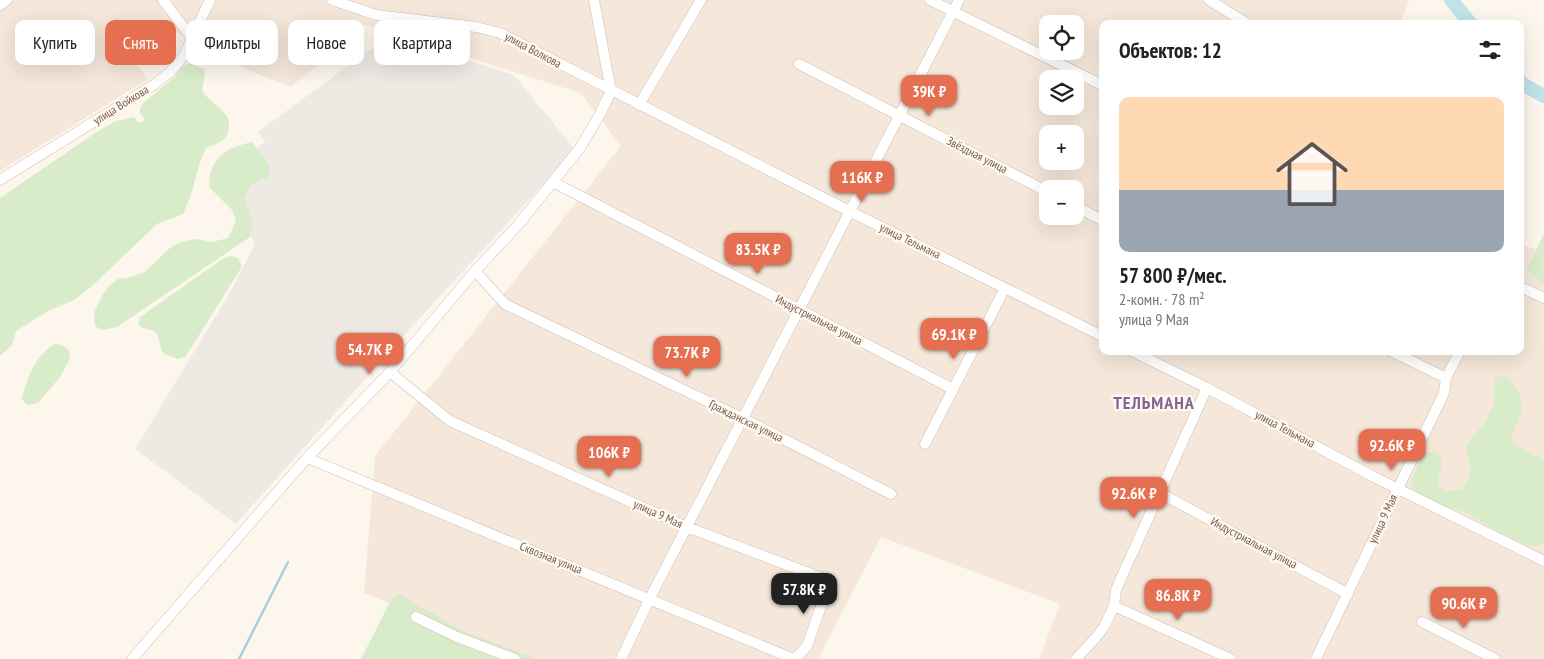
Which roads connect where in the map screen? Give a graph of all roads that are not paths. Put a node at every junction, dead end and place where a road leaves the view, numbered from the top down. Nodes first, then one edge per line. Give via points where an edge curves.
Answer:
1 (7, 0) edge
2 (163, 0) edge
3 (210, 0) edge
4 (333, 0) edge
5 (594, 0) edge
6 (702, 0) edge
7 (930, 0) edge
8 (959, 0) edge
9 (1209, 0) edge
10 (0, 5) edge
11 (952, 11) junction
12 (201, 20) edge
13 (1242, 20) edge
14 (186, 30) edge
15 (186, 51) edge
16 (799, 64) dead end
17 (1099, 84) edge
18 (611, 90) junction
19 (639, 105) junction
20 (898, 115) junction
21 (0, 180) edge
22 (553, 182) junction
23 (1039, 187) edge
24 (849, 211) junction
25 (1084, 211) edge
26 (1099, 218) edge
27 (475, 271) junction
28 (1005, 288) junction
29 (1524, 289) edge
30 (1544, 298) edge
31 (798, 310) junction
32 (1099, 335) edge
33 (1140, 355) edge
34 (1399, 355) edge
35 (1458, 355) edge
36 (390, 372) junction
37 (1446, 378) junction
38 (1206, 388) junction
39 (953, 389) junction
40 (742, 418) junction
41 (925, 444) dead end
42 (307, 458) junction
43 (1398, 488) junction
44 (1160, 493) junction
45 (891, 494) dead end
46 (686, 527) junction
47 (1544, 561) edge
48 (1348, 594) junction
49 (650, 598) junction
50 (1114, 606) junction
51 (416, 617) dead end
52 (1422, 622) dead end
53 (132, 659) edge
54 (515, 659) edge
55 (621, 659) edge
56 (794, 659) edge
57 (1076, 659) edge
58 (1231, 659) edge
59 (1316, 659) edge
60 (1495, 659) edge

1 - 10 street
2 - 14 street
3 - 12 street, улица Войкова
4 - 18 street, улица Волкова via 376,15 500,32
5 - 18 street
6 - 19 street
7 - 11 street
8 - 11 street
9 - 13 street
11 - 17 street
11 - 20 street
15 - 21 street, улица Войкова via 170,72 155,84
16 - 20 street, Звёздная улица
18 - 19 street, улица Тельмана
18 - 22 street via 584,142
19 - 24 street, улица Тельмана
20 - 23 street, Звёздная улица
20 - 24 street
22 - 27 street
22 - 31 street, Индустриальная улица
24 - 28 street, улица Тельмана
24 - 31 street
25 - 26 street
27 - 36 street
27 - 40 street, Гражданская улица via 505,304
28 - 32 street, улица Тельмана
28 - 39 street
29 - 30 street
31 - 39 street, Индустриальная улица
31 - 40 street
33 - 38 street, улица Тельмана
34 - 37 street
35 - 37 street, улица 9 Мая
36 - 42 street
36 - 46 street, улица 9 Мая via 450,420
37 - 43 street, улица 9 Мая via 1444,393
38 - 43 street, улица Тельмана
38 - 44 street
39 - 41 street
40 - 45 street, Гражданская улица
40 - 46 street
42 - 49 street, Сквозная улица
42 - 53 street
43 - 47 street, улица Тельмана
43 - 48 street, улица 9 Мая
44 - 48 street, Индустриальная улица
44 - 50 street via 1116,590
46 - 49 street
46 - 56 street, улица 9 Мая via 830,581 806,646
48 - 59 street, улица 9 Мая
49 - 55 street
49 - 56 street, Сквозная улица
50 - 57 street via 1097,636
50 - 58 street
51 - 54 street
52 - 60 street

